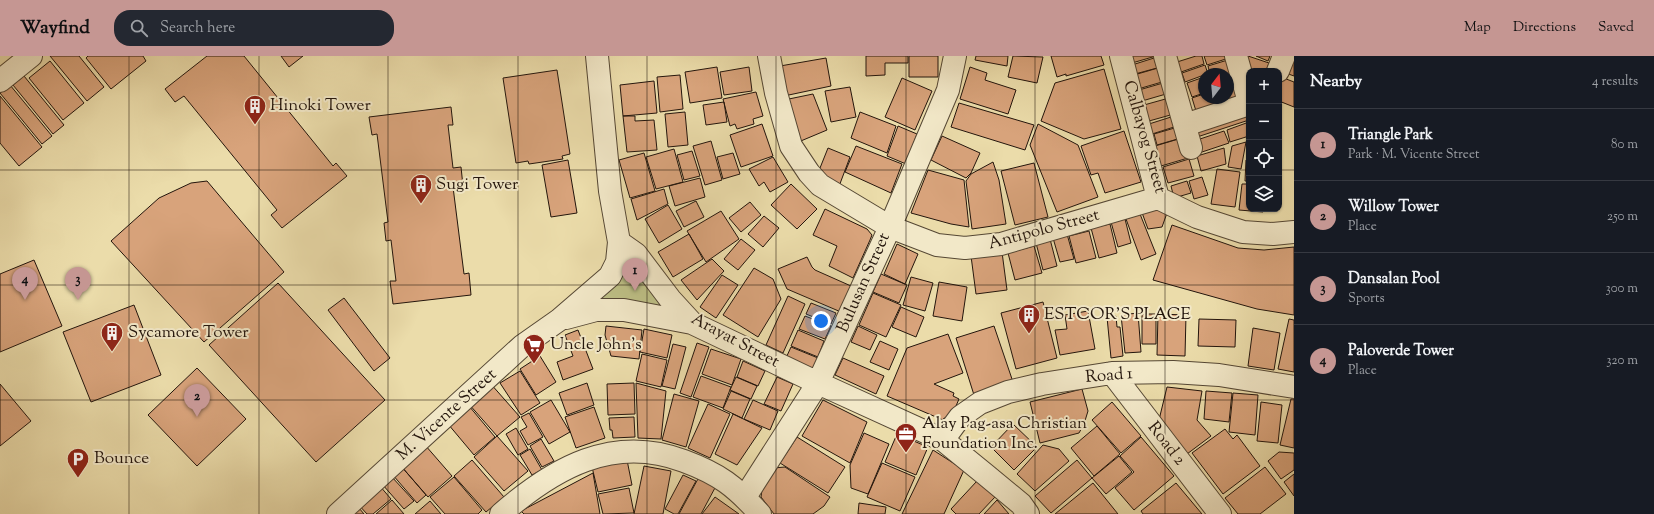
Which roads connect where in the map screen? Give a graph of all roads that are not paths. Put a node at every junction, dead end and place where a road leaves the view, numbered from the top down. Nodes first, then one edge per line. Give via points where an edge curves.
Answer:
1 (31, 56) edge
2 (597, 56) edge
3 (769, 56) edge
4 (955, 56) edge
5 (1121, 56) edge
6 (1165, 56) edge
7 (1236, 56) edge
8 (1284, 56) edge
9 (1279, 68) edge
10 (0, 81) edge
11 (1246, 92) edge
12 (1246, 104) edge
13 (1185, 125) junction
14 (1191, 148) dead end
15 (1158, 198) junction
16 (890, 227) junction
17 (1294, 232) edge
18 (619, 242) junction
19 (559, 320) junction
20 (692, 323) junction
21 (1112, 373) junction
22 (818, 383) junction
23 (1294, 387) edge
24 (943, 440) junction
25 (745, 497) junction
26 (338, 514) edge
27 (501, 514) edge
28 (760, 514) edge
29 (1028, 514) edge
30 (1220, 514) edge

1 - 10 street
2 - 18 street via 610,191
3 - 16 street, Antipolo Street via 791,146 809,173 820,185 841,199
4 - 16 street, Bulusan Street via 948,90
5 - 15 street, Calbayog Street
6 - 13 street
7 - 11 street
8 - 9 street
12 - 13 street
13 - 14 street
15 - 16 street, Antipolo Street via 1001,244 965,248 938,245
15 - 17 street, Calbayog Street via 1198,217 1243,232
16 - 22 street, Bulusan Street
18 - 19 street, M. Vicente Street via 617,262 610,276
18 - 20 street, Arayat Street via 636,254
19 - 20 street, M. Vicente Street via 596,310 624,310
19 - 26 street, M. Vicente Street via 522,346
20 - 22 street, Arayat Street
21 - 23 street, Road 1 via 1173,372 1219,375
21 - 24 street, Road 1 via 1042,384 1008,392 980,403 960,417
21 - 30 street, Road 2
22 - 24 street, Arayat Street
22 - 25 street, Bulusan Street
24 - 29 street, Arayat Street via 1009,494
25 - 27 street via 724,479 668,455 619,452 592,458 558,472 523,495
25 - 28 street

